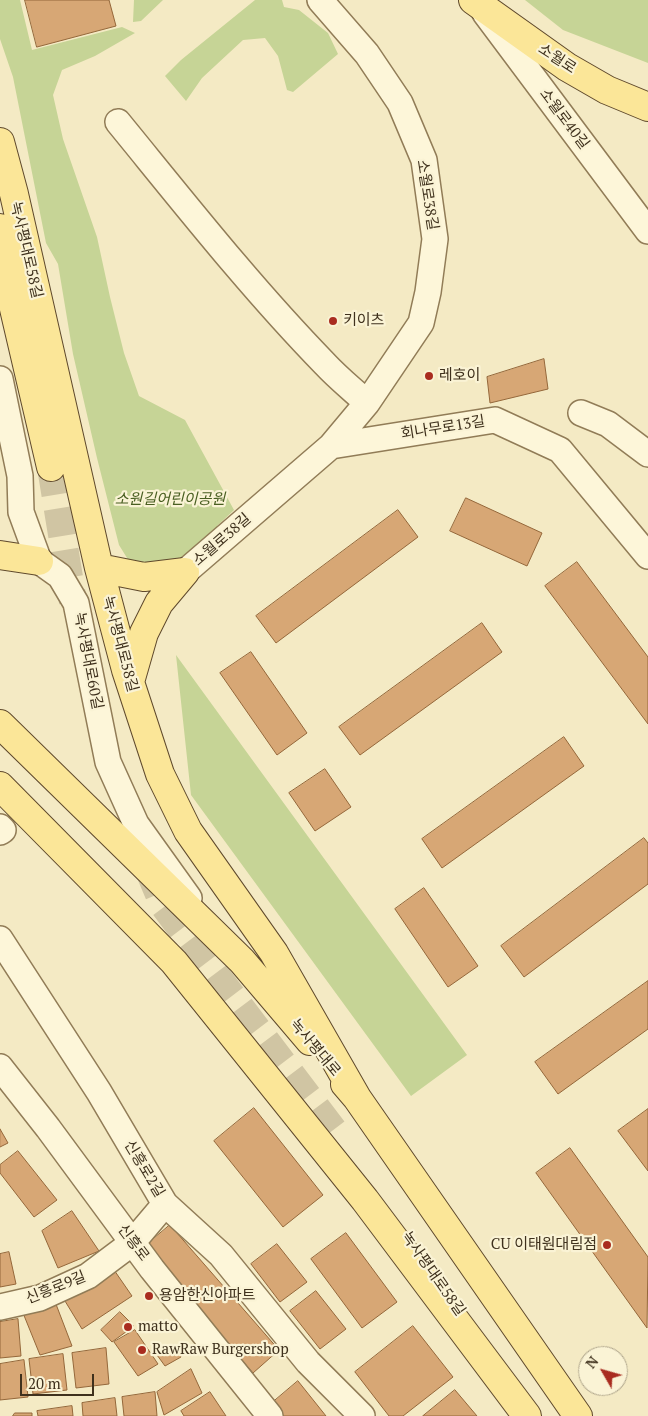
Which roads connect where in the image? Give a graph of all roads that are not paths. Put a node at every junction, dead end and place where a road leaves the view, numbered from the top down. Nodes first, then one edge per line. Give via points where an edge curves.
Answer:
1 (320, 0) edge
2 (477, 3) edge
3 (648, 107) edge
4 (118, 122) dead end
5 (0, 142) edge
6 (0, 228) edge
7 (648, 231) edge
8 (8, 283) junction
9 (0, 379) edge
10 (367, 403) junction
11 (582, 414) dead end
12 (331, 446) junction
13 (648, 454) edge
14 (51, 467) tunnel mouth
15 (11, 512) edge
16 (0, 555) edge
17 (648, 556) edge
18 (39, 561) junction
19 (99, 568) junction
20 (185, 572) junction
21 (130, 682) junction
22 (0, 724) edge
23 (0, 786) edge
24 (0, 827) edge
25 (0, 832) edge
26 (213, 932) junction
27 (0, 940) edge
28 (0, 1067) edge
29 (9, 1095) edge
30 (357, 1098) junction
31 (334, 1132) tunnel mouth
32 (165, 1204) junction
33 (132, 1243) junction
34 (0, 1307) edge
35 (270, 1416) edge
36 (362, 1416) edge
37 (528, 1416) edge
38 (532, 1416) edge
39 (578, 1416) edge

1 - 10 street, 소월로38길 via 367,54 400,103 424,160 430,201 434,239 421,324
2 - 3 main road, 소월로 via 567,67 607,90
2 - 7 street, 소월로40길
4 - 10 street via 276,311
5 - 19 main road, 녹사평대로58길
6 - 8 main road, 녹사평대로58길
8 - 14 main road, 녹사평대로58길
8 - 15 street via 1,303 34,477
9 - 15 street via 20,476
10 - 12 street, 소월로38길
11 - 13 street via 608,424
12 - 17 street, 회나무로13길 via 495,420 560,450
12 - 20 street, 소월로38길
15 - 18 street
16 - 18 main road
18 - 26 street, 녹사평대로60길 via 60,576 76,603 108,762 136,824
19 - 20 main road via 144,577
19 - 21 main road, 녹사평대로58길
20 - 21 main road via 159,603 144,633
21 - 30 main road, 녹사평대로58길 via 160,774 188,831 274,953
22 - 26 main road, 녹사평대로
23 - 37 main road via 174,962 365,1200
24 - 25 street via 3,830
26 - 30 main road, 녹사평대로 via 242,961
27 - 32 street, 신흥로2길 via 99,1092
28 - 29 street, 신흥로
29 - 33 street, 신흥로
30 - 39 main road, 녹사평대로
31 - 38 main road, 녹사평대로58길
32 - 33 street, 신흥로9길
32 - 36 street, 신흥로2길 via 221,1255 308,1362
33 - 34 street, 신흥로9길 via 88,1276 40,1298
33 - 35 street, 신흥로

